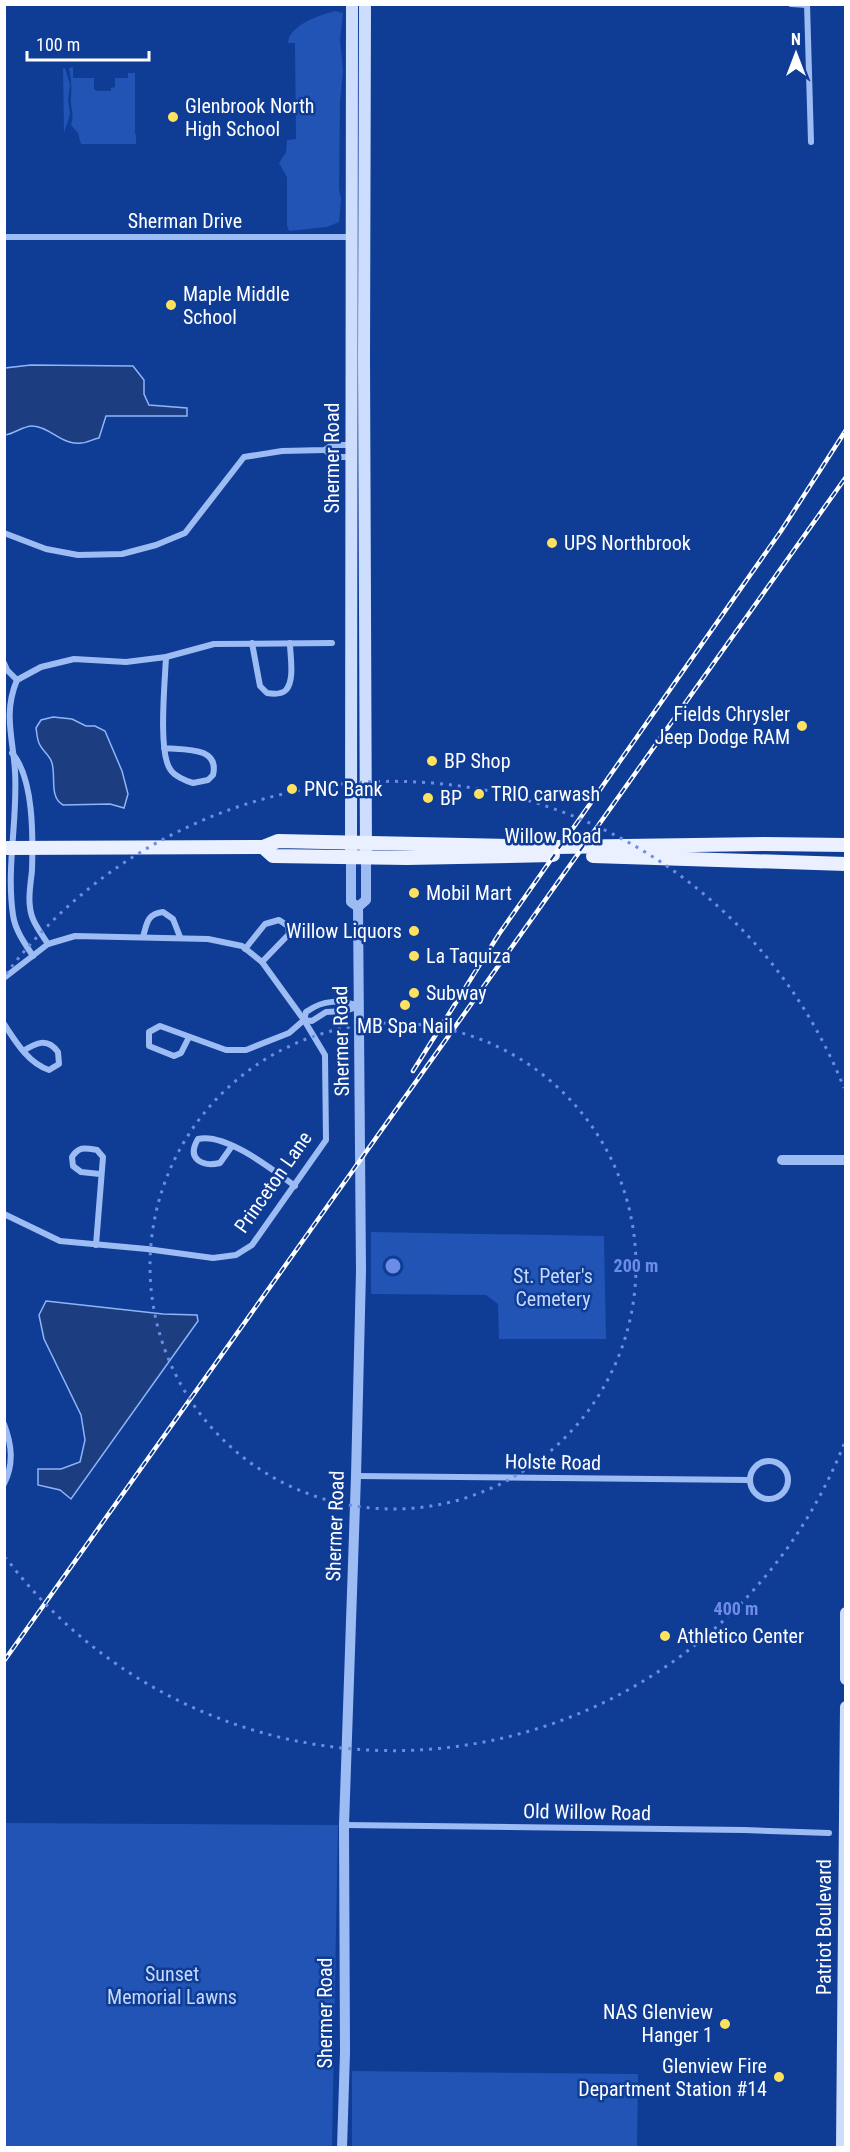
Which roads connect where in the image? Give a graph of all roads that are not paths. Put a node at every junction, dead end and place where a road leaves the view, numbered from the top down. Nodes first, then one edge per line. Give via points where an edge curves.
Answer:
1 (352, 4) edge
2 (365, 4) edge
3 (791, 4) edge
4 (807, 5) edge
5 (810, 142) dead end
6 (4, 237) edge
7 (351, 237) junction
8 (365, 237) junction
9 (325, 450) junction
10 (351, 451) junction
11 (365, 451) junction
12 (4, 533) edge
13 (252, 643) junction
14 (290, 643) junction
15 (332, 643) dead end
16 (166, 657) junction
17 (4, 663) edge
18 (17, 680) junction
19 (164, 748) junction
20 (12, 753) junction
21 (27, 790) junction
22 (15, 791) junction
23 (846, 843) edge
24 (8, 848) edge
25 (33, 848) junction
26 (351, 850) junction
27 (366, 850) junction
28 (755, 862) junction
29 (846, 864) edge
30 (846, 870) edge
31 (358, 907) junction
32 (143, 937) junction
33 (180, 937) junction
34 (48, 944) junction
35 (245, 949) junction
36 (33, 956) junction
37 (262, 962) junction
38 (4, 978) edge
39 (360, 1006) junction
40 (304, 1020) junction
41 (4, 1024) edge
42 (189, 1037) junction
43 (23, 1051) junction
44 (232, 1146) junction
45 (782, 1160) dead end
46 (846, 1160) edge
47 (100, 1174) junction
48 (295, 1186) junction
49 (4, 1214) edge
50 (96, 1245) junction
51 (4, 1424) edge
52 (356, 1476) junction
53 (749, 1480) junction
54 (4, 1484) edge
55 (846, 1613) edge
56 (846, 1679) edge
57 (846, 1707) edge
58 (845, 1798) edge
59 (344, 1825) junction
60 (829, 1833) dead end
61 (342, 2148) edge
62 (842, 2148) edge

1 - 7 main road, Shermer Road
2 - 8 main road, Shermer Road
3 - 4 street
4 - 5 street
6 - 7 street, Sherman Drive
7 - 8 street, Sherman Drive
7 - 10 main road, Shermer Road
8 - 11 main road, Shermer Road
9 - 10 street via 332,446
9 - 10 street via 333,457
9 - 12 street via 244,457 185,533 122,554 78,555 46,549
10 - 11 street
10 - 11 street
10 - 26 main road, Shermer Road
11 - 27 main road, Shermer Road
13 - 14 street
13 - 14 street via 260,686 267,693 279,694 286,690 290,680
13 - 16 street via 214,644
14 - 15 street
16 - 18 street via 126,662 74,659
16 - 19 street
17 - 18 street
18 - 20 street via 10,704
19 - 19 street via 168,767 187,781 202,782 213,775 208,754
20 - 21 street via 19,761
20 - 22 street
21 - 22 street
21 - 25 street
22 - 24 street
23 - 27 main road, Willow Road
24 - 25 main road, Willow Road
24 - 36 street via 13,916
25 - 26 main road, Willow Road via 263,847 278,841
25 - 34 street via 30,908 35,925
26 - 27 main road, Willow Road
26 - 31 street, Shermer Road via 351,902
27 - 28 main road, Willow Road
27 - 31 street, Shermer Road via 366,900
28 - 29 main road, Willow Road
28 - 30 main road
31 - 39 street, Shermer Road
32 - 33 street, Princeton Lane
32 - 33 street via 148,918 163,912 173,919
32 - 34 street, Princeton Lane via 75,936
33 - 35 street, Princeton Lane via 208,939
34 - 36 street, Princeton Lane
35 - 37 street, Princeton Lane
35 - 37 street via 265,924 279,920 288,926 289,934
36 - 38 street, Princeton Lane
37 - 40 street, Princeton Lane
39 - 40 street
39 - 40 street via 344,1001 319,1004 306,1012
39 - 52 street, Shermer Road via 361,1278
40 - 42 street via 289,1033 246,1050 226,1050
40 - 48 street, Princeton Lane via 325,1055 326,1140
41 - 43 street
42 - 42 street via 160,1026 149,1032 149,1046 174,1056 181,1053
43 - 43 street via 45,1069 59,1064 58,1052 49,1043 38,1042
44 - 44 street via 206,1137 198,1139 193,1155 204,1163 220,1163
44 - 48 street via 256,1157
45 - 46 street
47 - 47 street via 103,1157 97,1150 76,1150 73,1166 81,1172
47 - 50 street
48 - 50 street, Princeton Lane via 252,1245 236,1255 213,1258
49 - 50 street, Princeton Lane via 60,1241
51 - 54 street via 12,1455 10,1474
52 - 53 street, Holste Road
52 - 59 street, Shermer Road
53 - 53 street via 758,1496 770,1499 781,1495 788,1478 783,1467 766,1461 755,1466
55 - 56 main road
57 - 58 main road, Patriot Boulevard
58 - 62 main road, Patriot Boulevard
59 - 60 street, Old Willow Road
59 - 61 street, Shermer Road

